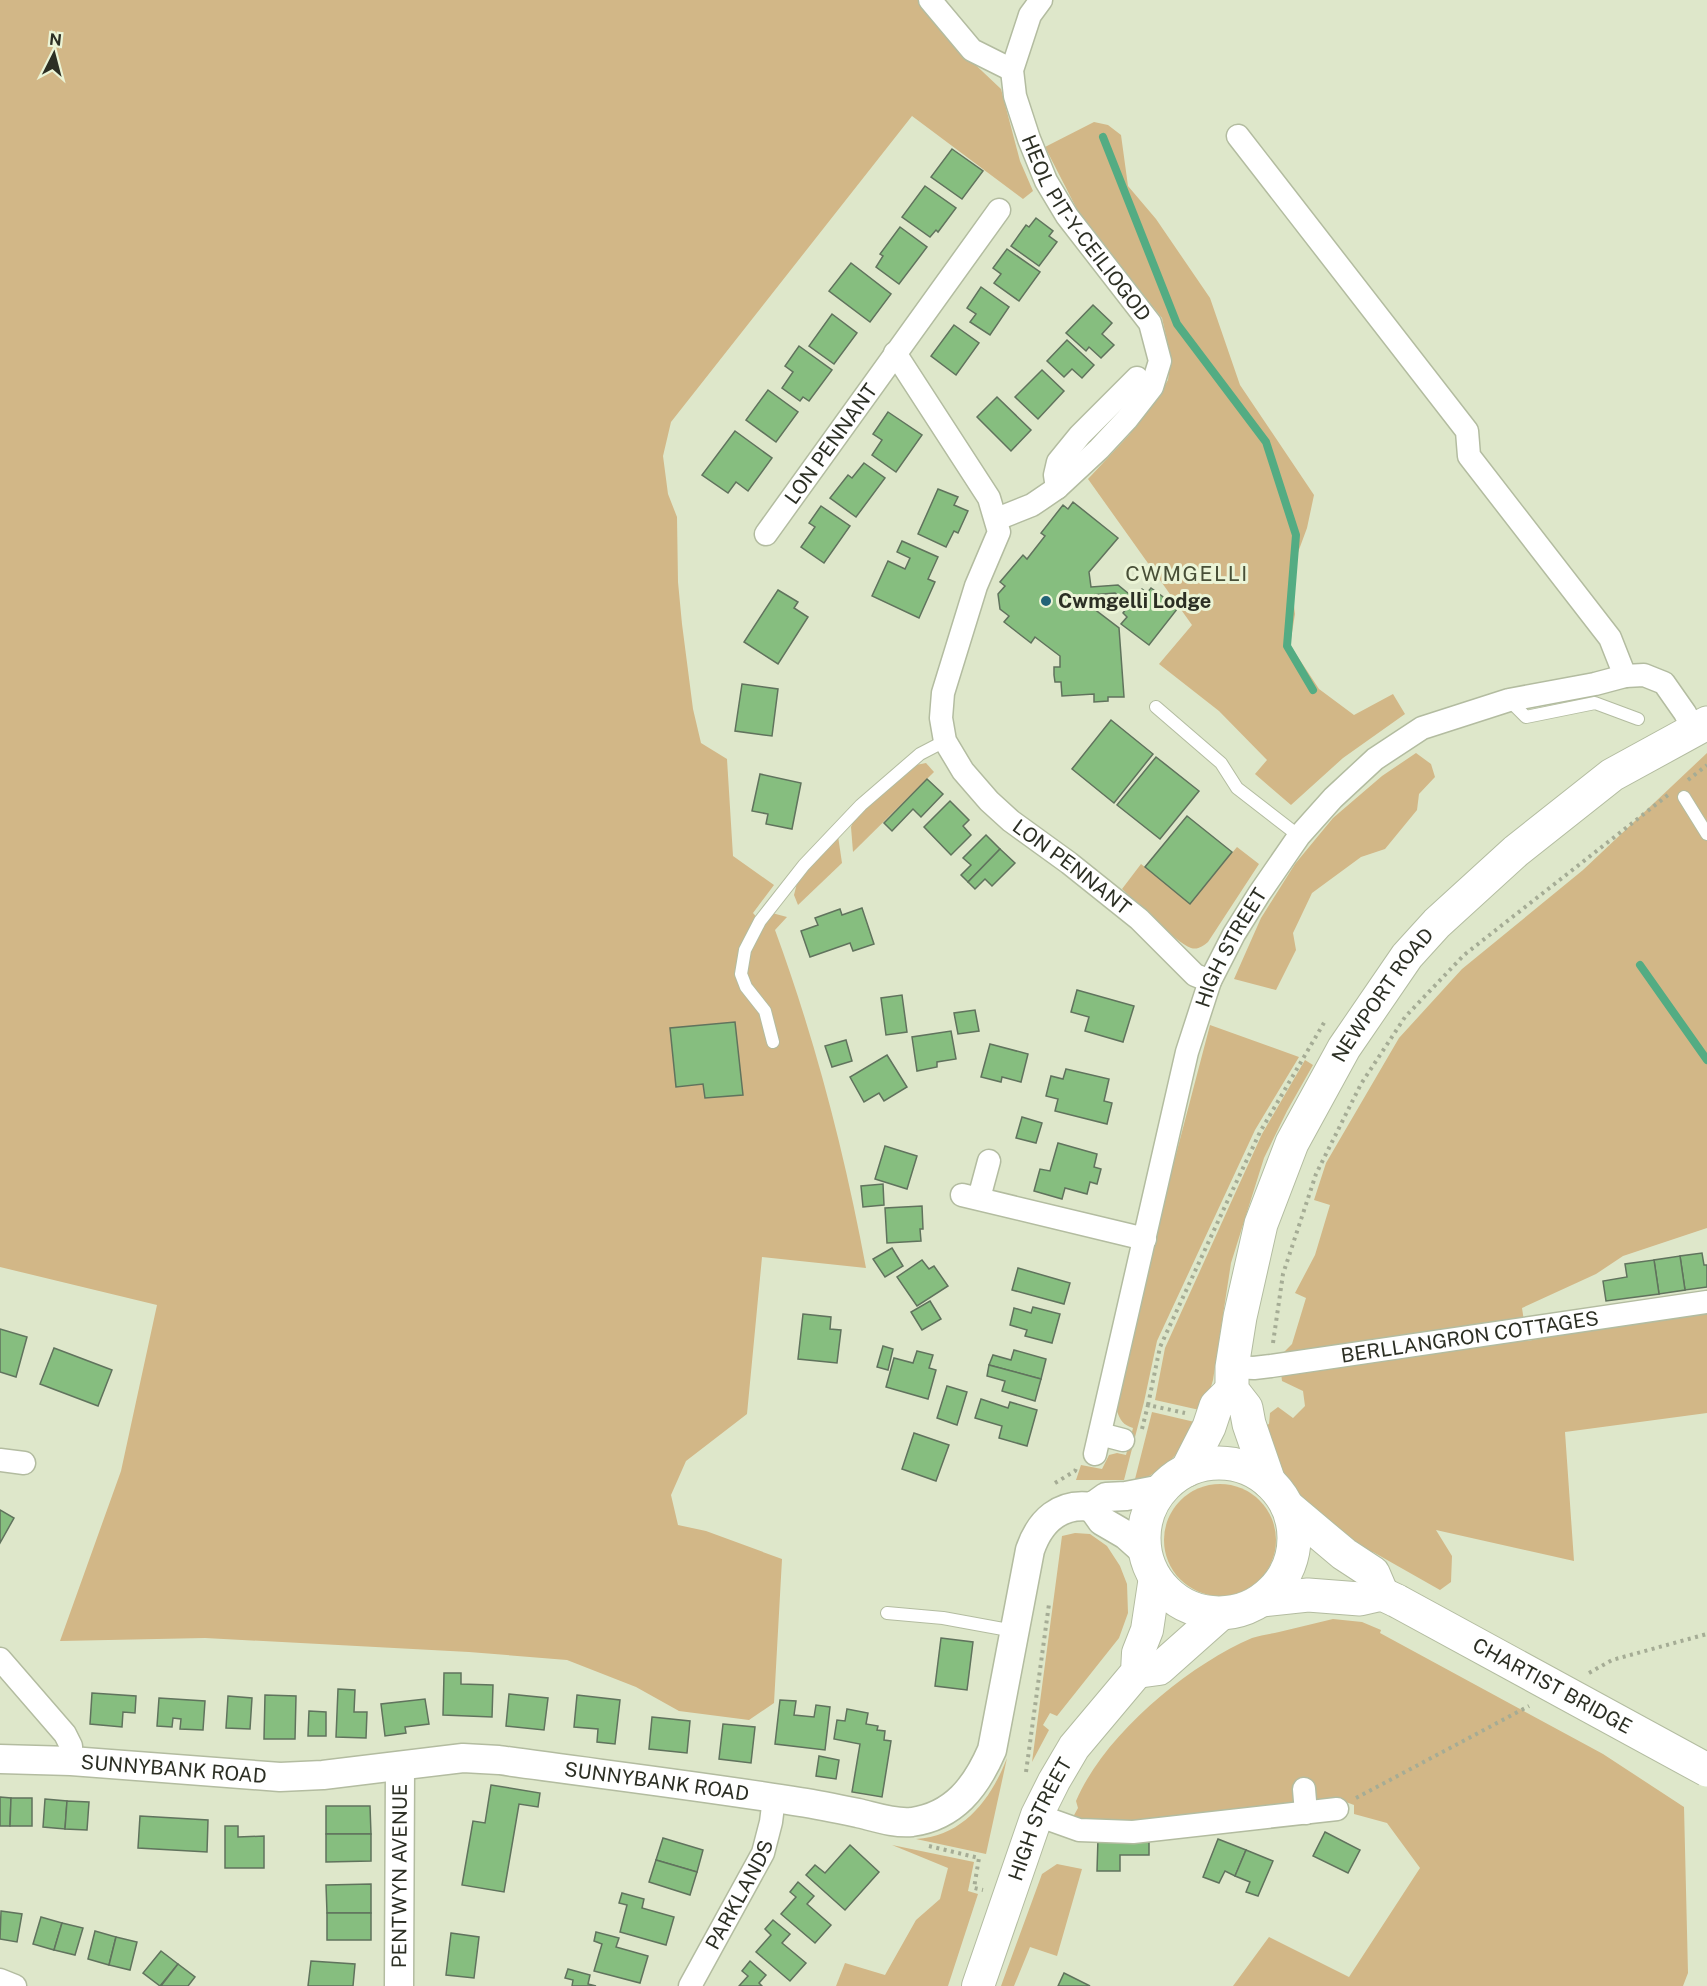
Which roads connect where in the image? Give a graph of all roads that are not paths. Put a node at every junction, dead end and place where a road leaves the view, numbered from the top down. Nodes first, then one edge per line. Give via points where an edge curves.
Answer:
1 (930, 0) edge
2 (1041, 0) edge
3 (1012, 70) junction
4 (1238, 136) dead end
5 (999, 210) dead end
6 (895, 353) junction
7 (1137, 378) dead end
8 (1057, 488) junction
9 (997, 519) junction
10 (766, 534) dead end
11 (1625, 676) junction
12 (1509, 700) junction
13 (1156, 707) dead end
14 (1638, 719) dead end
15 (1700, 726) edge
16 (945, 741) junction
17 (1682, 792) road end
18 (1707, 834) edge
19 (1299, 836) junction
20 (1210, 981) junction
21 (773, 1042) dead end
22 (989, 1161) dead end
23 (1145, 1239) junction
24 (1707, 1302) edge
25 (1232, 1379) junction
26 (1131, 1439) road end
27 (0, 1460) edge
28 (24, 1463) dead end
29 (1174, 1479) junction
30 (1279, 1494) junction
31 (1092, 1507) junction
32 (1150, 1565) junction
33 (1389, 1597) junction
34 (1262, 1600) junction
35 (887, 1613) dead end
36 (1222, 1613) junction
37 (1014, 1631) junction
38 (0, 1659) edge
39 (1137, 1672) junction
40 (0, 1759) edge
41 (71, 1761) junction
42 (400, 1766) junction
43 (1707, 1770) edge
44 (1304, 1789) dead end
45 (774, 1798) junction
46 (1337, 1809) road end
47 (1306, 1813) junction
48 (1037, 1815) junction
49 (0, 1980) edge
50 (15, 1986) edge
51 (399, 1986) edge
52 (690, 1986) edge
53 (978, 1986) edge

1 - 3 street via 972,50
2 - 3 street via 1030,15
3 - 8 street, HEOL PIT-Y-CEILIOGOD via 1016,96 1046,182 1067,216 1150,323 1160,361 1152,387 1127,419
4 - 11 street via 1467,431 1469,456 1610,638
5 - 6 street, LON PENNANT
6 - 9 street via 989,498
6 - 10 street, LON PENNANT
7 - 8 street via 1059,462
8 - 9 street
9 - 16 street, LON PENNANT via 999,532 976,586 943,693 941,718
11 - 12 street, HIGH STREET
11 - 15 street via 1644,675 1664,683 1685,713
12 - 14 lane via 1526,717 1595,703
12 - 19 street, HIGH STREET via 1422,728 1375,759
13 - 19 lane via 1221,764 1237,788
15 - 25 main road, NEWPORT ROAD via 1612,775 1516,851 1437,922 1407,956 1344,1048 1292,1143 1258,1236 1239,1317
16 - 20 street, LON PENNANT via 963,771 1011,821 1132,913 1195,975
16 - 21 lane via 920,754 861,805 766,911 745,950 741,974 765,1011
17 - 18 lane
19 - 20 street, HIGH STREET via 1234,934
20 - 23 street, HIGH STREET via 1187,1052
22 - 23 street via 970,1197
23 - 26 street, HIGH STREET via 1097,1444
24 - 25 street, BERLLANGRON COTTAGES via 1271,1366
25 - 29 main road via 1216,1406 1209,1428
25 - 30 main road
27 - 28 street
29 - 30 main road via 1212,1463 1226,1463 1251,1470
29 - 31 street, SUNNYBANK ROAD via 1126,1496 1106,1497
29 - 32 main road via 1151,1508 1144,1533
30 - 33 main road via 1344,1554 1373,1573
30 - 34 main road via 1294,1519 1292,1560 1280,1584
31 - 32 street via 1102,1521 1126,1535
31 - 37 street, SUNNYBANK ROAD via 1064,1509 1041,1526 1030,1550
32 - 36 main road via 1162,1589 1183,1605 1206,1613
32 - 39 main road via 1147,1630 1138,1653
33 - 34 main road via 1308,1595
33 - 43 main road, CHARTIST BRIDGE, bridge
34 - 36 main road via 1233,1613
35 - 37 lane
36 - 39 main road via 1159,1670
37 - 45 street, SUNNYBANK ROAD via 992,1750 982,1774 967,1794 944,1811 907,1822
38 - 41 street via 65,1734 71,1746
39 - 48 main road, HIGH STREET via 1074,1747
40 - 41 street, SUNNYBANK ROAD
41 - 42 street, SUNNYBANK ROAD via 280,1777
42 - 45 street, SUNNYBANK ROAD via 463,1758 499,1760
42 - 51 street, PENTWYN AVENUE
44 - 47 street
45 - 52 street, PARKLANDS via 763,1853
46 - 47 street
47 - 48 street via 1134,1832 1079,1830
48 - 53 main road, HIGH STREET
49 - 50 street

